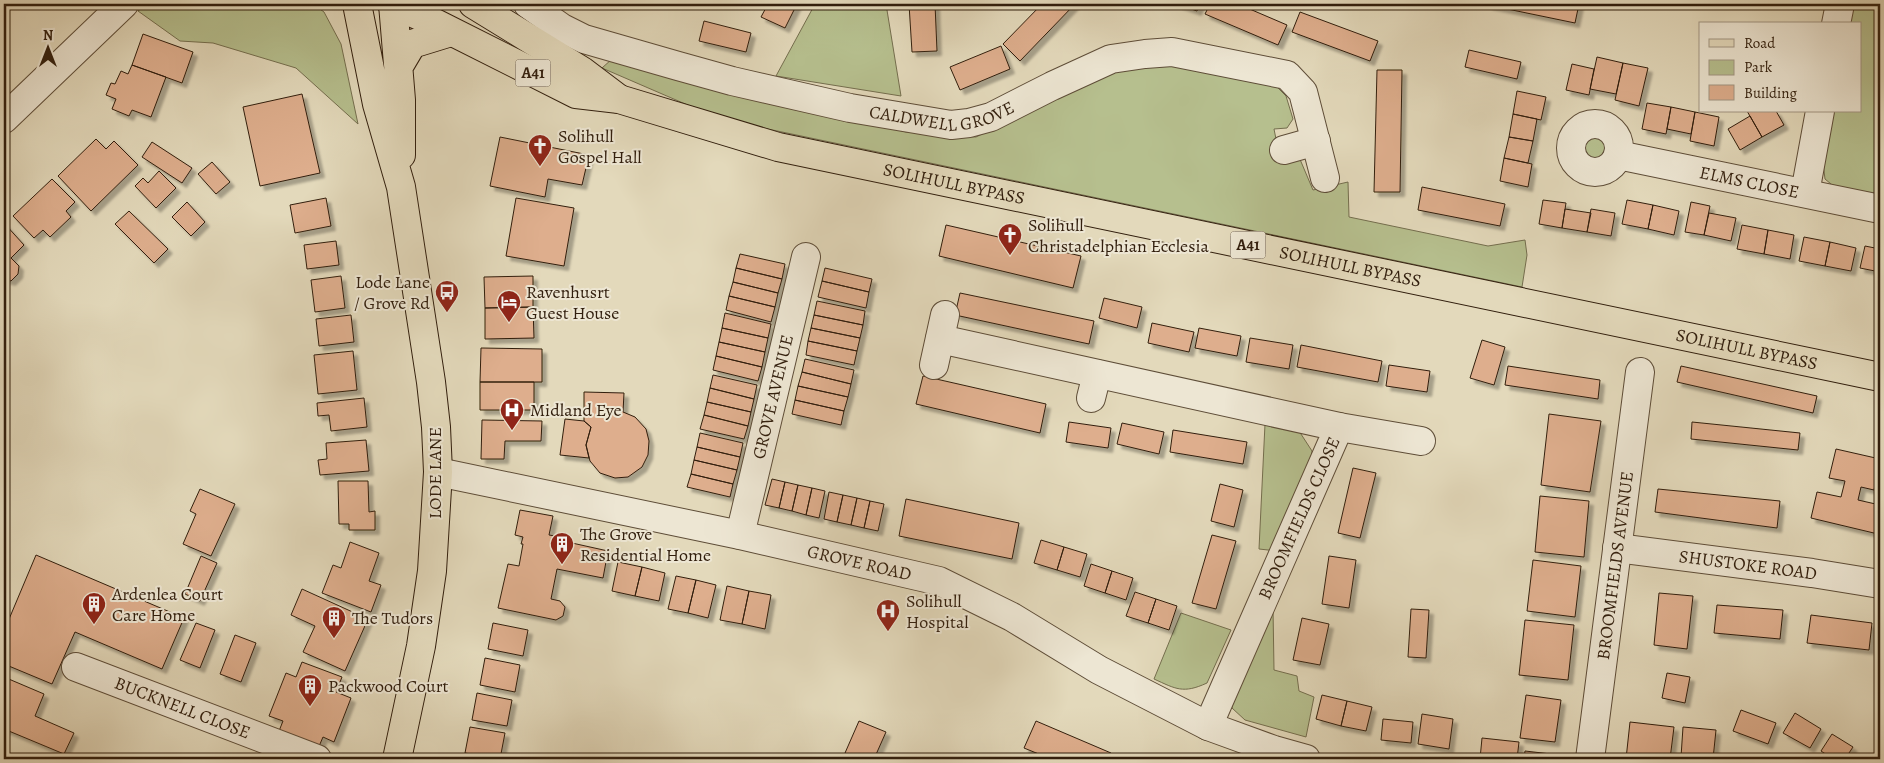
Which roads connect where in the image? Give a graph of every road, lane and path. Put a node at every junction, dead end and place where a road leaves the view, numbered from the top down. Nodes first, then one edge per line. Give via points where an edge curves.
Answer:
1 (124, 4) edge
2 (358, 4) edge
3 (393, 4) edge
4 (472, 4) edge
5 (528, 4) edge
6 (1840, 4) edge
7 (1836, 22) edge
8 (451, 32) junction
9 (399, 66) junction
10 (619, 98) junction
11 (1820, 112) edge
12 (4, 119) edge
13 (1316, 142) junction
14 (1284, 150) dead end
15 (1618, 155) dead end
16 (1326, 178) dead end
17 (401, 187) junction
18 (1805, 193) junction
19 (1880, 209) edge
20 (806, 257) dead end
21 (940, 340) dead end
22 (1640, 372) dead end
23 (1880, 377) edge
24 (1339, 427) junction
25 (1421, 441) dead end
26 (438, 472) junction
27 (740, 535) junction
28 (1616, 548) junction
29 (1880, 584) edge
30 (76, 668) dead end
31 (1208, 726) junction
32 (316, 759) edge
33 (397, 759) edge
34 (1306, 759) edge
35 (1590, 759) edge

1 - 12 street
2 - 17 main road, LODE LANE via 377,104
3 - 8 main road, SOLIHULL BYPASS / A41
3 - 9 main road, LODE LANE
4 - 10 main road, SOLIHULL BYPASS / A41 via 582,71
5 - 13 street, CALDWELL GROVE via 584,39 660,61 841,106 951,125 990,117 1111,59 1172,52 1288,75 1303,92
6 - 7 street
8 - 9 main road via 412,44
8 - 10 main road, SOLIHULL BYPASS / A41 via 576,94
9 - 17 main road, LODE LANE
10 - 23 main road, SOLIHULL BYPASS / A41 via 778,147
11 - 18 street
13 - 14 street
13 - 16 street, CALDWELL GROVE
15 - 18 street, ELMS CLOSE
17 - 26 main road, LODE LANE via 431,382
18 - 19 street, ELMS CLOSE
20 - 27 street, GROVE AVENUE
21 - 24 street, BROOMFIELDS CLOSE via 1094,386
22 - 28 street, BROOMFIELDS AVENUE
24 - 25 street
24 - 31 street, BROOMFIELDS CLOSE
26 - 27 street, GROVE ROAD
26 - 33 main road, LODE LANE via 432,571 424,627
27 - 31 street, GROVE ROAD via 939,581 1012,617 1099,670
28 - 29 street, SHUSTOKE ROAD
28 - 35 street, BROOMFIELDS AVENUE
30 - 32 street, BUCKNELL CLOSE
31 - 34 street, GROVE ROAD

